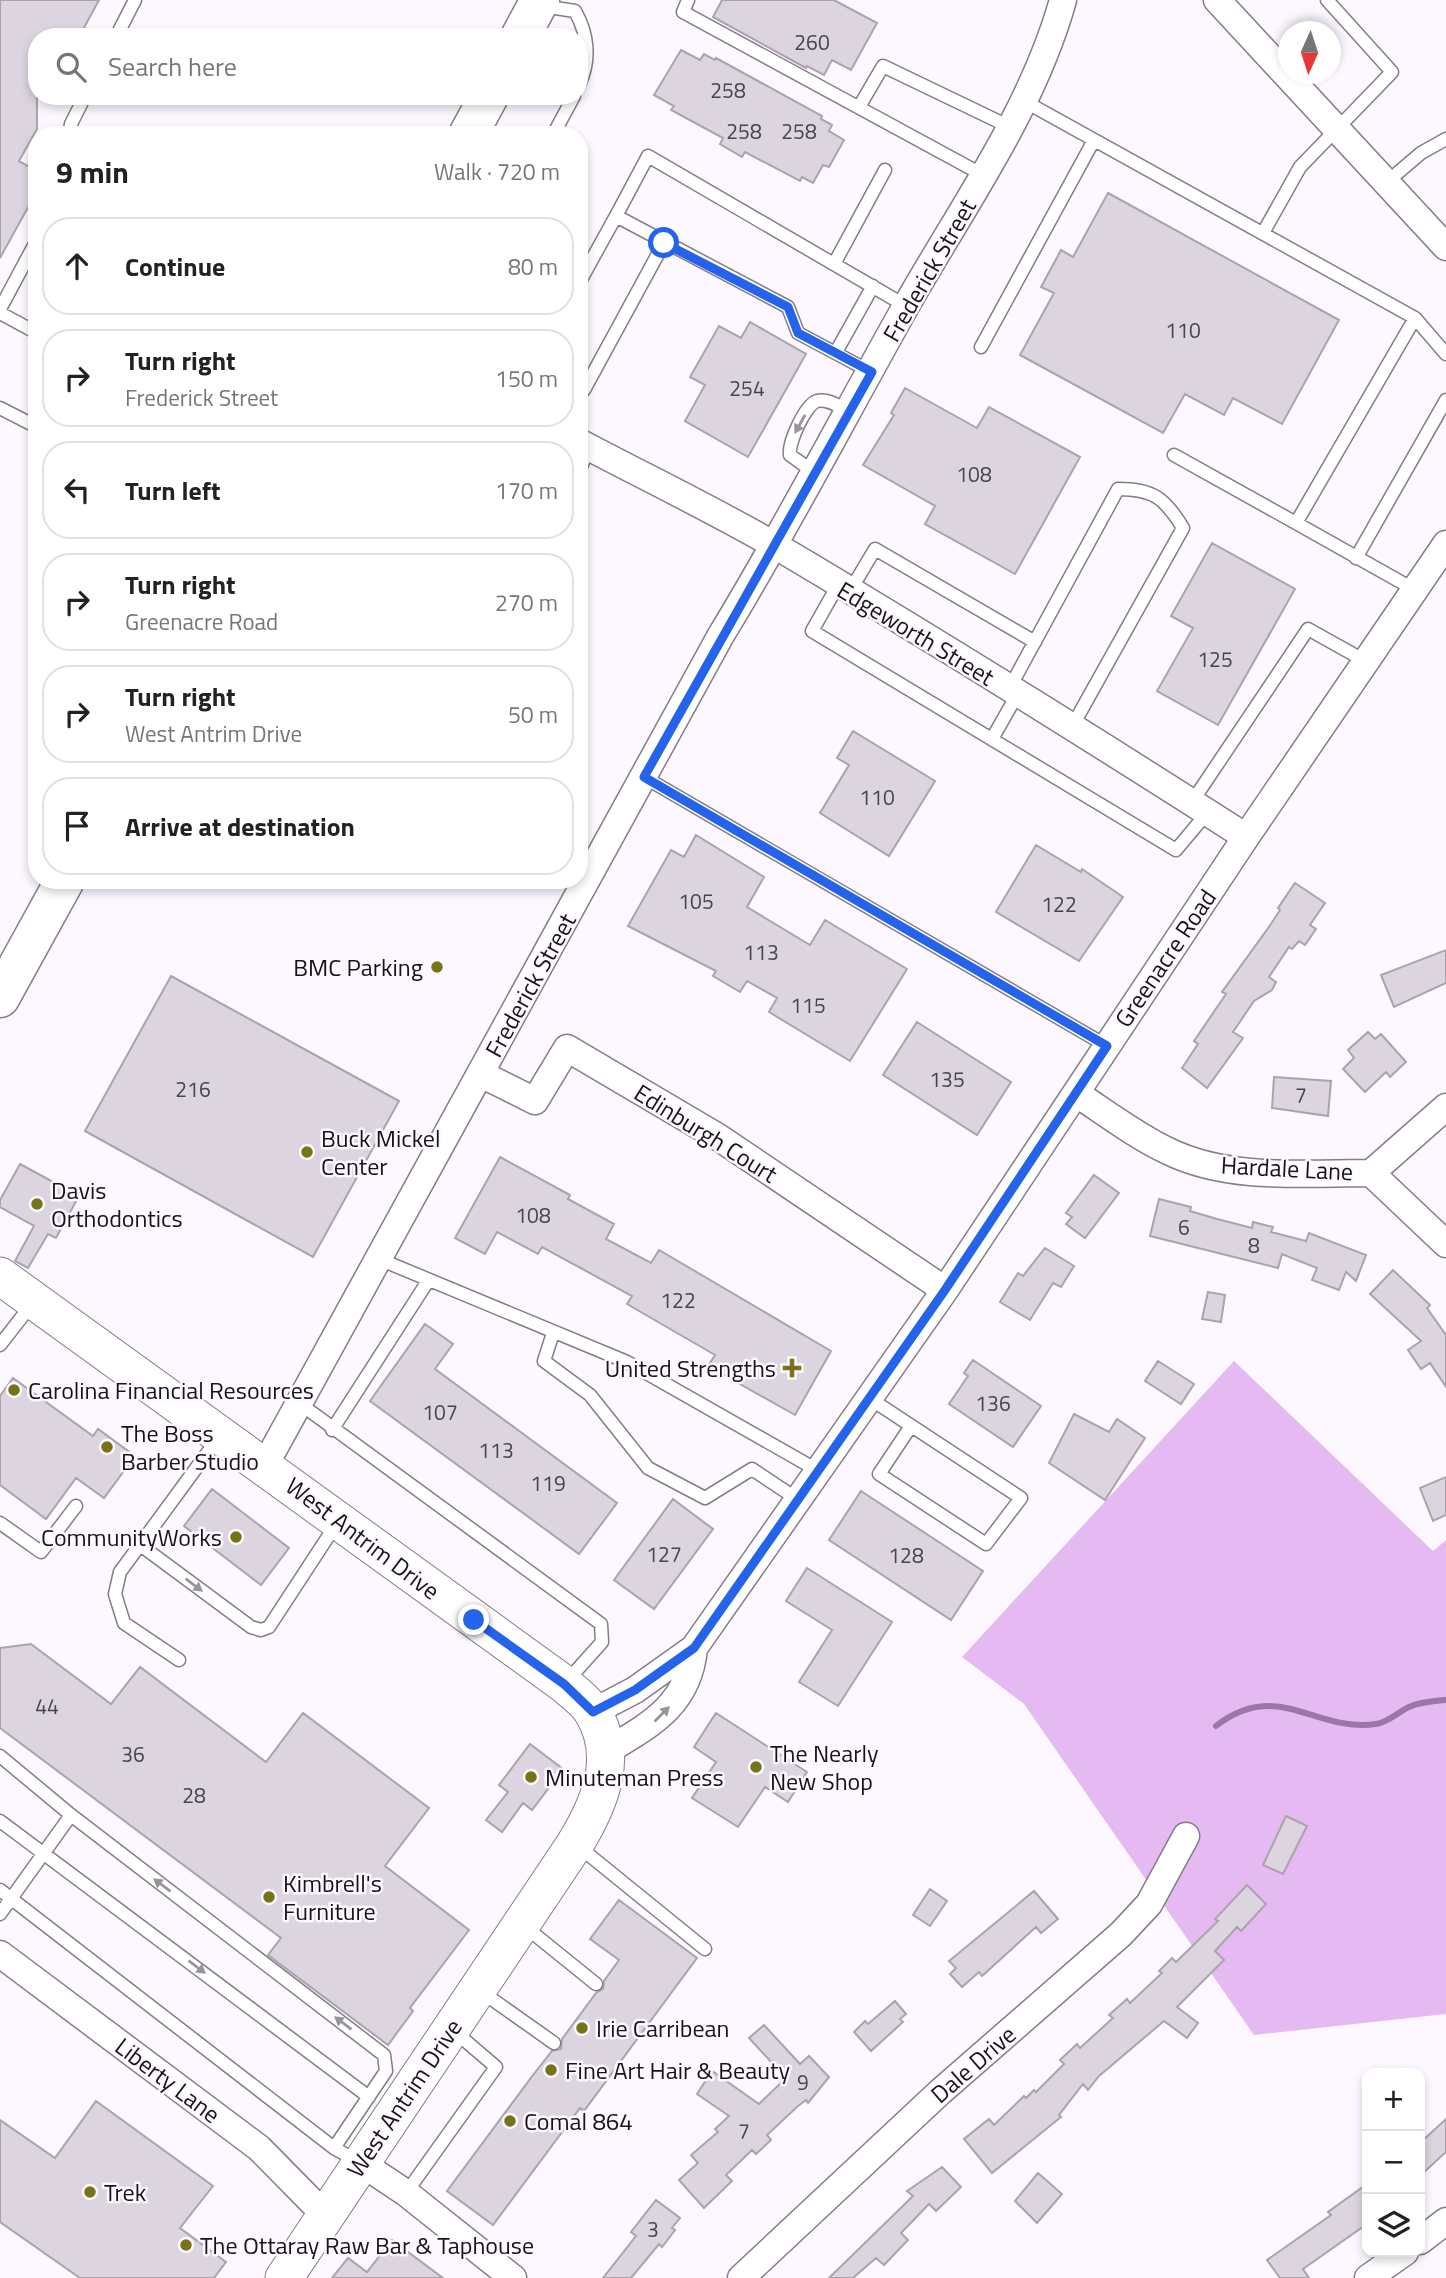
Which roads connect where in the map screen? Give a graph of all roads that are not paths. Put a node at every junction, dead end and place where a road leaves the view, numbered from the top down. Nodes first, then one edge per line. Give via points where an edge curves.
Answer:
1 (135, 0) edge
2 (688, 0) edge
3 (1077, 0) edge
4 (1217, 0) edge
5 (1327, 0) edge
6 (1060, 13) edge
7 (532, 14) edge
8 (121, 28) edge
9 (584, 28) edge
10 (1024, 101) junction
11 (80, 105) edge
12 (484, 105) edge
13 (569, 105) edge
14 (859, 107) junction
15 (71, 126) edge
16 (473, 126) edge
17 (558, 126) edge
18 (1010, 127) junction
19 (1337, 128) junction
20 (1446, 139) edge
21 (1094, 140) junction
22 (885, 170) dead end
23 (984, 175) junction
24 (1387, 182) junction
25 (616, 216) junction
26 (1263, 233) junction
27 (664, 243) junction
28 (1446, 247) edge
29 (28, 257) edge
30 (834, 264) junction
31 (588, 267) edge
32 (873, 286) junction
33 (906, 306) junction
34 (0, 311) edge
35 (1415, 318) junction
36 (28, 328) edge
37 (981, 347) dead end
38 (836, 352) junction
39 (1446, 354) edge
40 (872, 372) junction
41 (588, 383) edge
42 (1446, 400) edge
43 (0, 408) edge
44 (849, 412) junction
45 (28, 422) edge
46 (588, 446) edge
47 (1174, 454) dead end
48 (815, 473) junction
49 (1296, 523) junction
50 (1446, 544) edge
51 (775, 546) junction
52 (1356, 558) junction
53 (844, 589) junction
54 (1415, 590) junction
55 (1035, 642) junction
56 (1367, 662) junction
57 (1013, 692) junction
58 (1073, 725) junction
59 (992, 739) junction
60 (644, 777) junction
61 (1199, 807) junction
62 (1246, 837) junction
63 (588, 879) edge
64 (60, 889) edge
65 (583, 889) edge
66 (0, 998) edge
67 (1107, 1046) junction
68 (481, 1074) junction
69 (1077, 1094) junction
70 (1446, 1107) edge
71 (1371, 1173) junction
72 (1446, 1244) edge
73 (379, 1259) junction
74 (0, 1276) edge
75 (428, 1281) junction
76 (945, 1290) junction
77 (35, 1301) junction
78 (553, 1333) junction
79 (0, 1345) edge
80 (869, 1398) junction
81 (299, 1404) junction
82 (911, 1426) junction
83 (332, 1430) junction
84 (221, 1434) junction
85 (265, 1465) junction
86 (817, 1470) junction
87 (797, 1499) junction
88 (76, 1506) dead end
89 (339, 1520) junction
90 (0, 1523) edge
91 (139, 1544) junction
92 (694, 1648) junction
93 (179, 1660) dead end
94 (564, 1684) junction
95 (593, 1712) junction
96 (605, 1752) junction
97 (0, 1756) edge
98 (71, 1815) junction
99 (0, 1821) edge
100 (1186, 1836) dead end
101 (575, 1844) junction
102 (44, 1853) junction
103 (0, 1890) edge
104 (12, 1898) junction
105 (0, 1914) edge
106 (521, 1924) junction
107 (705, 1949) dead end
108 (0, 1954) edge
109 (596, 1984) dead end
110 (477, 1989) junction
111 (451, 2029) junction
112 (554, 2043) dead end
113 (398, 2080) junction
114 (369, 2096) junction
115 (347, 2156) junction
116 (406, 2193) junction
117 (326, 2216) junction
118 (1446, 2221) edge
119 (1425, 2237) edge
120 (1398, 2257) edge
121 (284, 2278) edge
122 (513, 2278) edge
123 (741, 2278) edge
124 (1368, 2278) edge

1 - 8 lane
2 - 14 lane via 683,12
3 - 6 street, Frederick Street
4 - 19 street
5 - 19 lane via 1392,72
6 - 10 street, Frederick Street
7 - 9 lane via 575,11
10 - 18 street, Frederick Street
10 - 21 lane
11 - 15 lane
12 - 16 main road
13 - 17 lane
14 - 18 lane via 883,66
14 - 23 lane
18 - 23 street, Frederick Street
19 - 24 street
19 - 26 lane via 1300,167
20 - 24 lane
21 - 26 lane
21 - 37 lane
22 - 30 lane
23 - 33 street, Frederick Street
24 - 28 street
25 - 27 lane
25 - 30 lane via 648,156
25 - 31 lane
26 - 35 lane
27 - 38 lane via 788,307 798,333
27 - 41 lane
29 - 34 lane
30 - 32 lane
32 - 33 lane
32 - 38 lane
33 - 40 street, Frederick Street
34 - 36 lane
35 - 39 lane
35 - 49 lane
38 - 40 lane
40 - 44 street, Frederick Street
42 - 52 lane
43 - 45 lane
44 - 48 street, Frederick Street
44 -> 48 lane via 819,400 811,404 792,438 790,455
46 - 51 street, Edgeworth Street
47 - 49 lane
48 - 51 street, Frederick Street
49 - 52 lane
50 - 54 street, Greenacre Road
51 - 53 street, Edgeworth Street
51 - 60 street, Frederick Street
52 - 54 lane
53 - 55 lane via 875,549
53 - 57 street, Edgeworth Street
53 - 59 lane via 813,631
54 - 56 street, Greenacre Road
55 - 57 lane
55 - 58 lane via 1118,489 1142,489 1169,505 1183,528
56 - 61 lane via 1308,629
56 - 62 street, Greenacre Road
57 - 58 street, Edgeworth Street
57 - 59 lane
58 - 61 street, Edgeworth Street
59 - 61 lane via 1176,850
60 - 63 street, Frederick Street
60 - 67 lane
61 - 62 street, Edgeworth Street
62 - 67 street, Greenacre Road
64 - 66 main road
65 - 68 street, Frederick Street
67 - 69 street, Greenacre Road
68 - 73 street, Frederick Street
68 - 76 street, Edinburgh Court via 535,1101 567,1048 718,1137
69 - 71 street, Hardale Lane via 1169,1152 1202,1162 1244,1171
69 - 76 street, Greenacre Road
70 - 71 street
71 - 72 street, Hardale Lane
73 - 75 lane
73 - 81 street, Frederick Street
74 - 77 street, West Antrim Drive
75 - 78 lane
75 - 83 lane
76 - 80 street, Greenacre Road
77 - 79 lane
77 - 84 street, West Antrim Drive
78 - 86 lane via 627,1362
78 - 87 lane via 544,1362 590,1395 648,1468 705,1498 752,1469
80 - 82 lane
80 - 86 street, Greenacre Road
81 - 83 lane
81 - 85 street, Frederick Street
82 - 82 lane via 1021,1498 986,1544 880,1474
83 - 94 lane via 601,1624 602,1642
84 - 85 street, West Antrim Drive
84 - 91 lane
85 - 89 street, West Antrim Drive
86 - 87 street, Greenacre Road
87 - 92 street, Greenacre Road
88 - 90 lane via 41,1552
91 -> 89 lane via 261,1630 270,1627
89 - 94 street, West Antrim Drive
91 - 93 lane via 120,1573 118,1612 124,1623
92 - 95 street, Greenacre Road via 635,1690
96 -> 92 street, Greenacre Road via 655,1722 669,1708 691,1673
94 - 95 street, West Antrim Drive
95 - 96 street, West Antrim Drive
96 - 101 street, West Antrim Drive via 599,1803
97 - 98 lane
98 - 102 lane
113 -> 98 lane via 384,2054
99 - 102 lane
100 - 123 street, Dale Drive via 1149,1904 1121,1934 940,2092
101 - 106 street, West Antrim Drive
101 - 107 lane
102 - 104 lane
102 -> 114 lane
103 - 104 lane
104 - 105 lane
104 - 115 lane
106 - 109 lane
106 - 110 street, West Antrim Drive
108 - 117 street, Liberty Lane via 259,2148
110 - 111 street, West Antrim Drive
110 - 112 lane
111 - 113 street, West Antrim Drive
111 - 116 lane via 496,2067
113 - 114 lane
113 - 115 street, West Antrim Drive
114 - 115 lane
115 - 116 street
115 - 117 street, West Antrim Drive
116 - 122 street
117 - 121 street, West Antrim Drive
118 - 119 street
120 - 124 street

